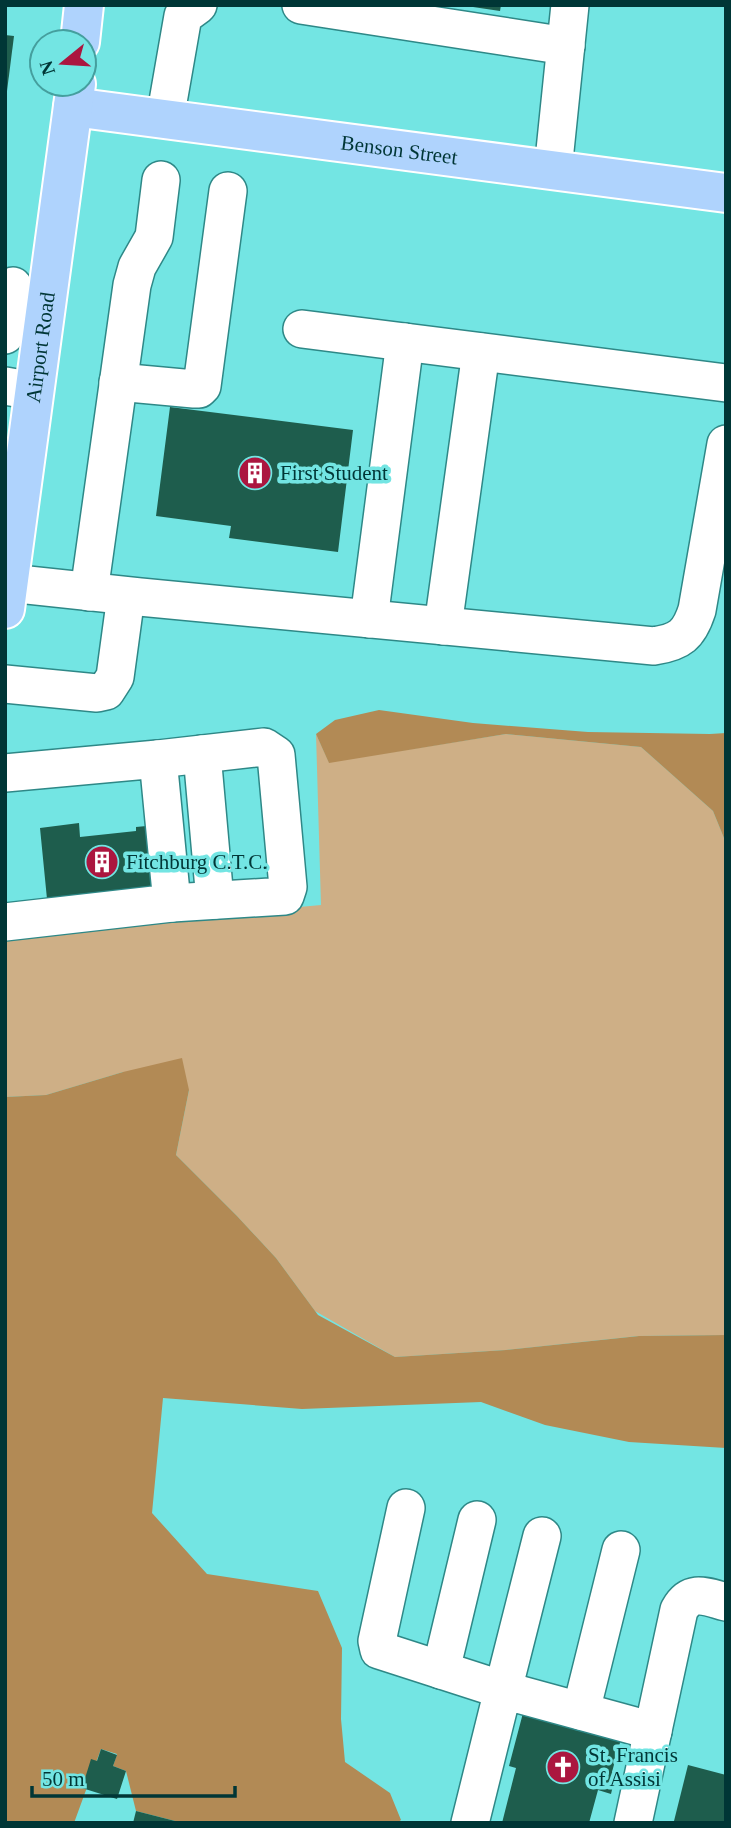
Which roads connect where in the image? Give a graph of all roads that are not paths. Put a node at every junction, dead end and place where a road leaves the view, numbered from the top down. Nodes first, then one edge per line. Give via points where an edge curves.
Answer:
1 (85, 5) edge
2 (198, 5) edge
3 (301, 5) edge
4 (570, 5) edge
5 (82, 28) edge
6 (566, 46) junction
7 (73, 98) edge
8 (86, 98) edge
9 (164, 118) junction
10 (554, 170) junction
11 (161, 180) dead end
12 (228, 191) dead end
13 (726, 193) edge
14 (13, 286) dead end
15 (302, 329) dead end
16 (17, 339) edge
17 (405, 342) junction
18 (481, 352) junction
19 (118, 382) junction
20 (726, 383) edge
21 (20, 388) edge
22 (726, 444) edge
23 (15, 462) edge
24 (89, 592) junction
25 (7, 596) edge
26 (126, 596) junction
27 (369, 619) junction
28 (443, 626) junction
29 (5, 684) edge
30 (202, 754) junction
31 (159, 759) junction
32 (5, 773) edge
33 (215, 900) junction
34 (172, 903) junction
35 (6, 916) edge
36 (406, 1508) dead end
37 (477, 1520) dead end
38 (542, 1536) dead end
39 (621, 1550) dead end
40 (726, 1602) edge
41 (441, 1670) junction
42 (503, 1690) junction
43 (581, 1711) junction
44 (653, 1731) junction
45 (470, 1823) edge
46 (633, 1823) edge

1 - 5 main road
2 - 9 lane via 183,16
3 - 6 lane
4 - 6 lane
6 - 10 lane
7 - 16 main road, Airport Road
8 - 9 main road, Benson Street
9 - 10 main road, Benson Street
10 - 13 main road, Benson Street
11 - 19 lane via 154,237 132,285
12 - 19 lane via 202,386
14 - 16 lane
15 - 17 lane
16 - 21 main road, Airport Road
17 - 18 lane
17 - 27 lane
18 - 20 lane
18 - 28 lane
19 - 24 lane
21 - 23 main road, Airport Road
22 - 28 lane via 697,610 681,638 654,646
23 - 25 main road, Airport Road
24 - 25 lane
24 - 26 lane
26 - 27 lane
26 - 29 lane via 115,677 106,691
27 - 28 lane
30 - 31 lane
30 - 33 lane
30 - 33 lane via 264,747 276,755 279,782 285,896
31 - 32 lane
31 - 34 lane
33 - 34 lane
34 - 35 lane
36 - 41 lane via 377,1647 383,1653
37 - 41 lane
38 - 42 lane
39 - 43 lane
40 - 44 lane via 701,1596 684,1601
41 - 42 lane
42 - 43 lane
42 - 45 lane
43 - 44 lane
44 - 46 lane

